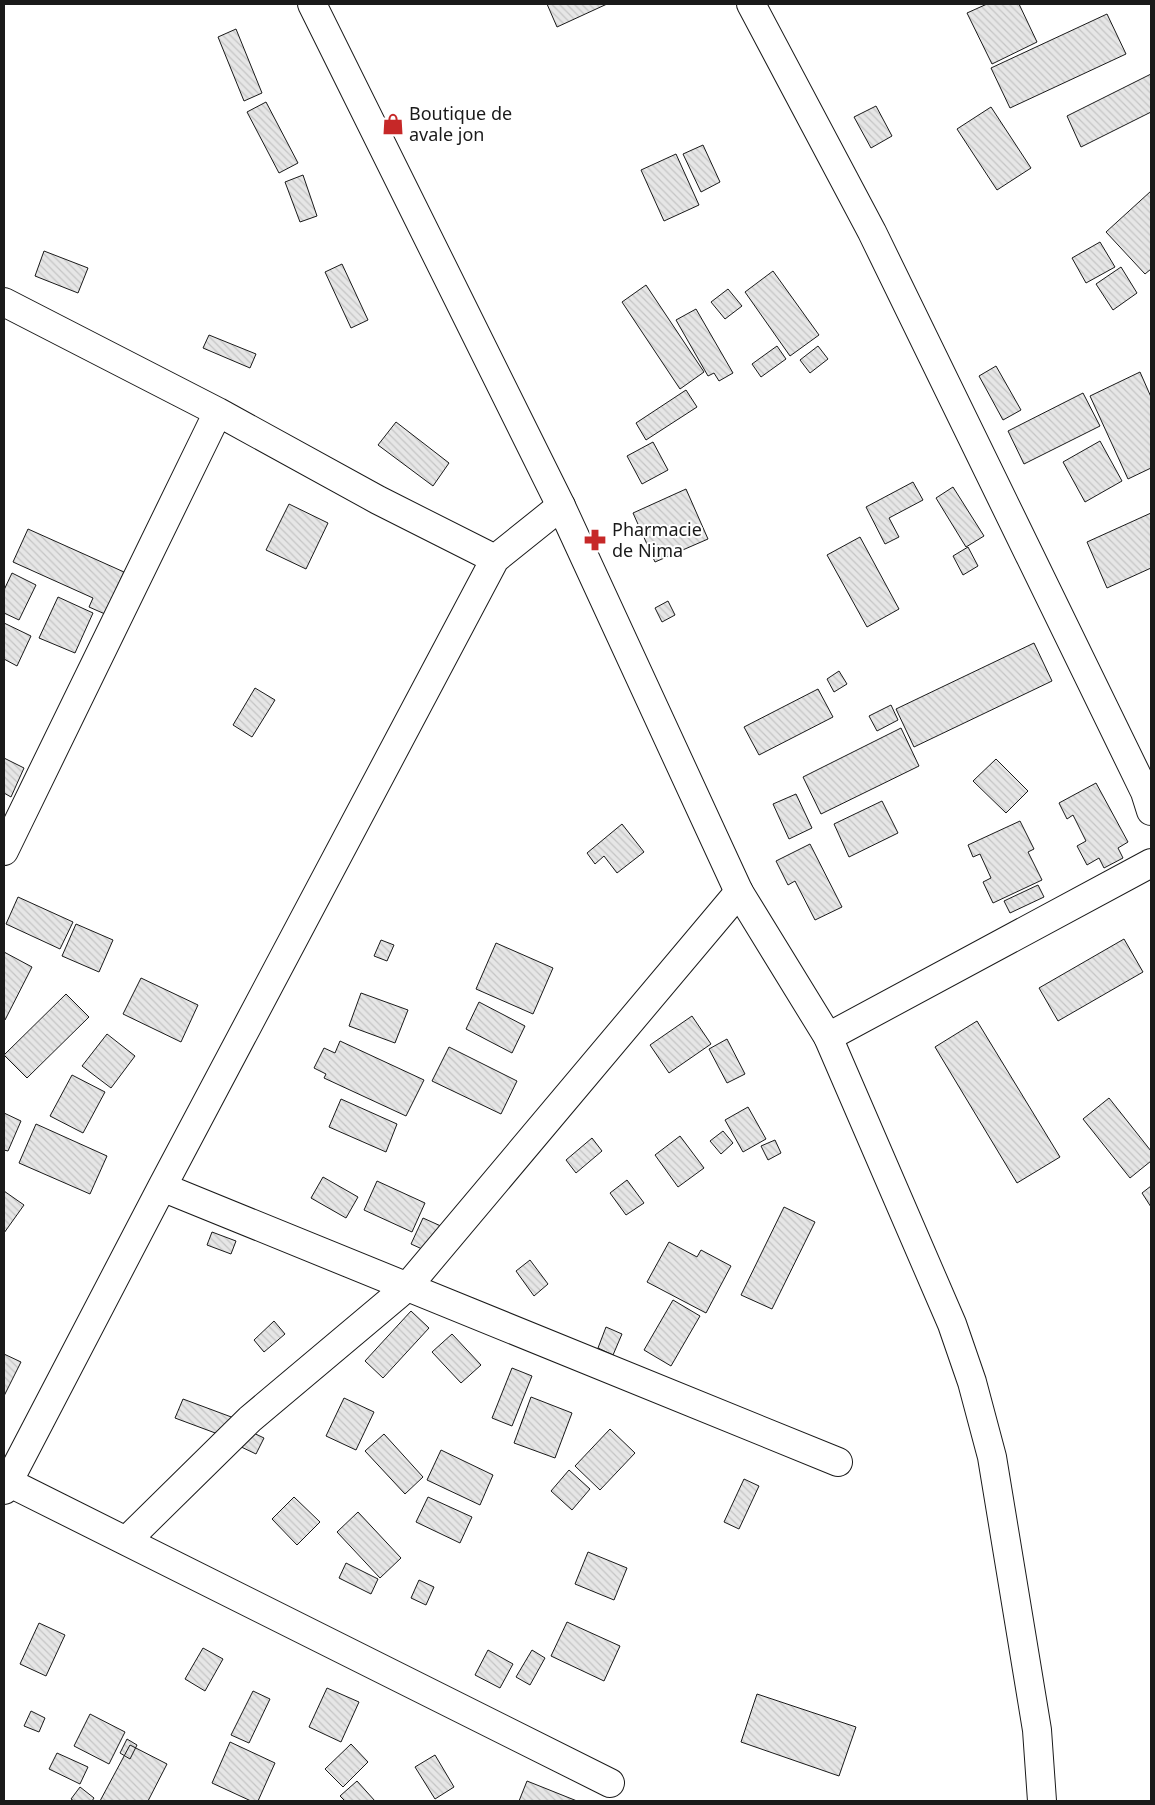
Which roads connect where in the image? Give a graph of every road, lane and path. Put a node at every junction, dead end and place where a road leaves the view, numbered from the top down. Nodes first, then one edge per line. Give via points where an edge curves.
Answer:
1 (312, 4) edge
2 (751, 4) edge
3 (4, 302) edge
4 (218, 412) junction
5 (561, 506) junction
6 (495, 559) junction
7 (1151, 811) edge
8 (4, 851) edge
9 (1151, 864) edge
10 (738, 892) junction
11 (828, 1037) junction
12 (162, 1186) junction
13 (407, 1287) junction
14 (838, 1462) dead end
15 (5, 1484) edge
16 (126, 1541) junction
17 (610, 1783) dead end
18 (1042, 1801) edge

1 - 5 street
2 - 7 street via 872,232 1145,792
3 - 4 street
4 - 6 street via 378,500
4 - 8 street
5 - 6 street
5 - 10 street
6 - 12 street
9 - 11 street
10 - 11 street
10 - 13 street
11 - 18 street via 924,1255 972,1382 992,1457 1037,1730
12 - 13 street
12 - 15 street
13 - 14 street
13 - 16 street via 250,1419
15 - 16 street
16 - 17 street

